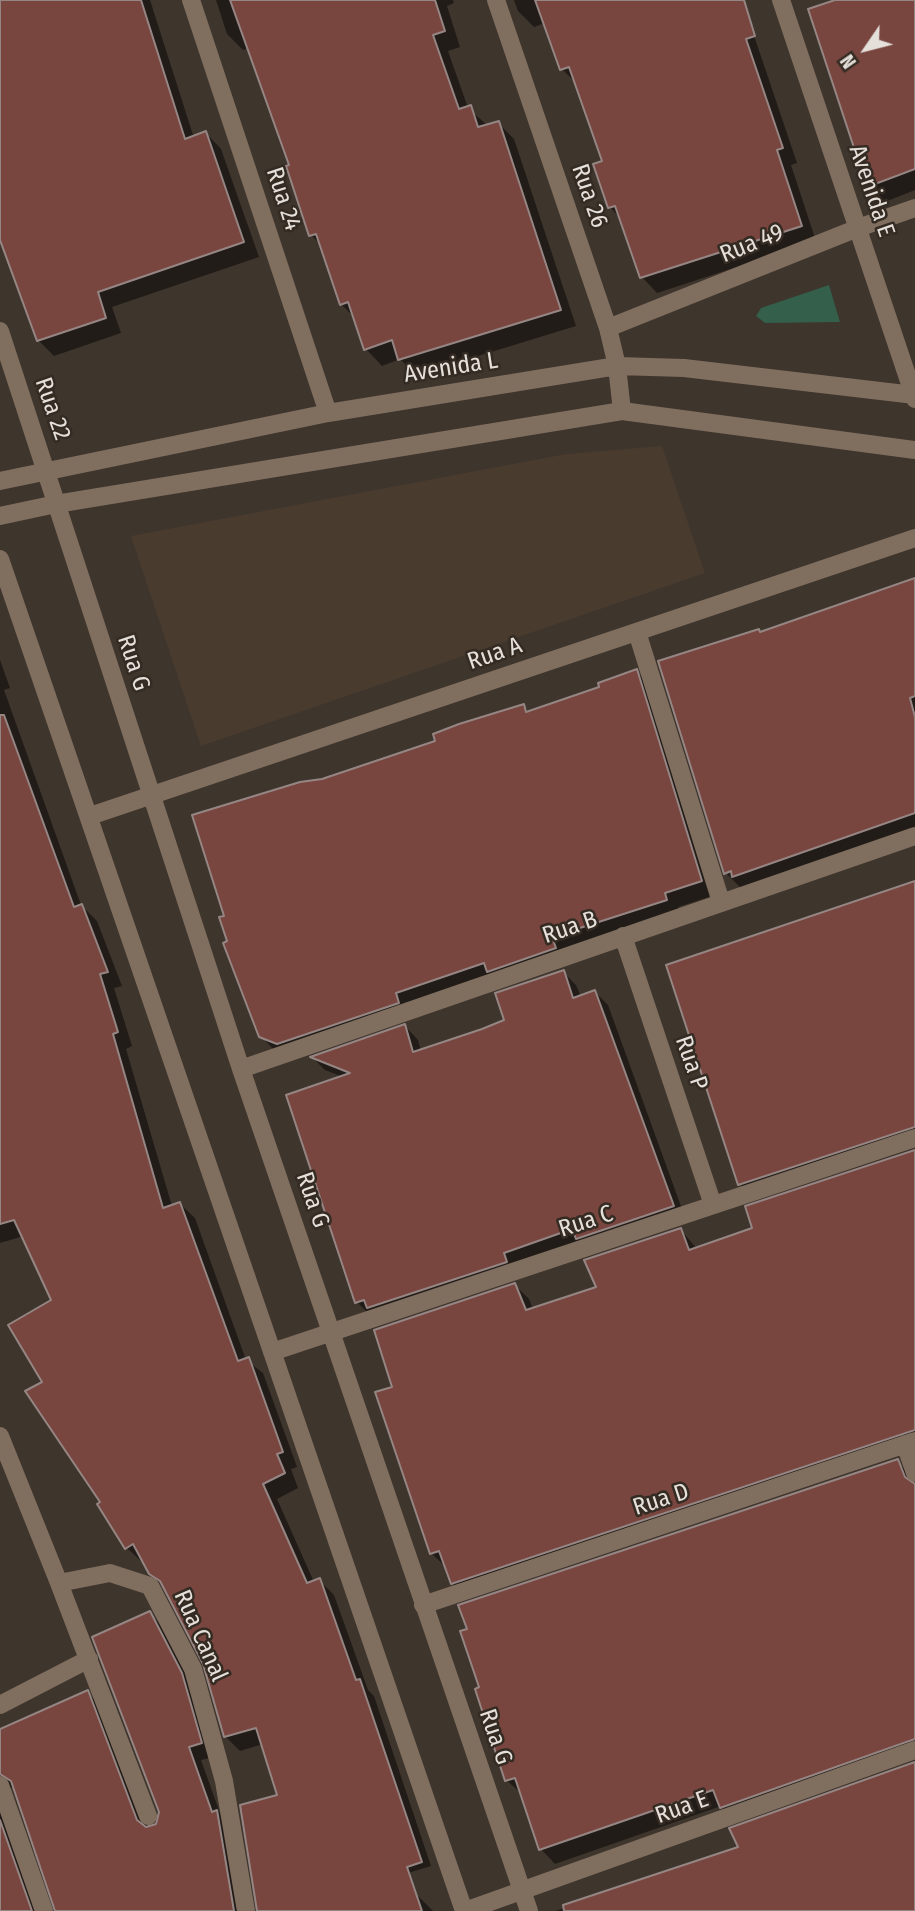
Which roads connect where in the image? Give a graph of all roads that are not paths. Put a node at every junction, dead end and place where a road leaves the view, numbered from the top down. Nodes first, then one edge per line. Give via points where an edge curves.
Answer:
1 (191, 0) edge
2 (496, 0) edge
3 (781, 0) edge
4 (915, 208) edge
5 (858, 228) junction
6 (608, 328) junction
7 (0, 331) edge
8 (617, 366) junction
9 (915, 396) edge
10 (622, 411) junction
11 (328, 413) junction
12 (915, 450) edge
13 (48, 473) junction
14 (0, 481) edge
15 (56, 504) junction
16 (0, 516) edge
17 (915, 538) edge
18 (0, 559) edge
19 (637, 632) junction
20 (151, 796) junction
21 (90, 816) junction
22 (915, 836) edge
23 (721, 902) junction
24 (623, 936) junction
25 (241, 1069) junction
26 (915, 1138) edge
27 (713, 1205) junction
28 (332, 1332) junction
29 (272, 1352) junction
30 (0, 1436) edge
31 (910, 1442) edge
32 (915, 1473) edge
33 (59, 1583) junction
34 (423, 1605) junction
35 (89, 1659) junction
36 (0, 1704) edge
37 (915, 1750) edge
38 (0, 1785) edge
39 (148, 1816) dead end
40 (523, 1892) junction
41 (44, 1911) edge
42 (246, 1911) edge
43 (465, 1911) edge
44 (529, 1911) edge

1 - 11 street, Rua 24
2 - 6 street, Rua 26
3 - 5 street, Avenida E
4 - 5 street, Rua 49
5 - 6 street, Rua 49
5 - 9 street, Avenida E
6 - 8 street, Rua 26
7 - 13 street, Rua 22
8 - 9 street, Avenida L via 684,368
8 - 10 street, Rua 26
8 - 11 street, Avenida L
10 - 12 street
10 - 15 street
11 - 13 street, Avenida L
13 - 14 street, Avenida L
13 - 15 street, Rua 22
15 - 16 street
15 - 20 street, Rua G
17 - 19 street, Rua A
18 - 21 street
19 - 20 street, Rua A
19 - 23 street
20 - 21 street, Rua A
20 - 25 street, Rua G
21 - 29 street
22 - 23 street, Rua B
23 - 24 street, Rua B
24 - 25 street, Rua B
24 - 27 street, Rua P
25 - 28 street, Rua G
26 - 27 street, Rua C
27 - 28 street, Rua C
28 - 29 street, Rua C
28 - 34 street, Rua G
29 - 43 street
30 - 33 street
31 - 32 street
31 - 34 street, Rua D
33 - 35 street
33 - 42 street, Rua Canal via 110,1573 150,1586 193,1669 224,1781
34 - 40 street, Rua G
35 - 36 street
35 - 39 street
37 - 40 street, Rua E
38 - 41 street
40 - 43 street, Rua E
40 - 44 street, Rua G

